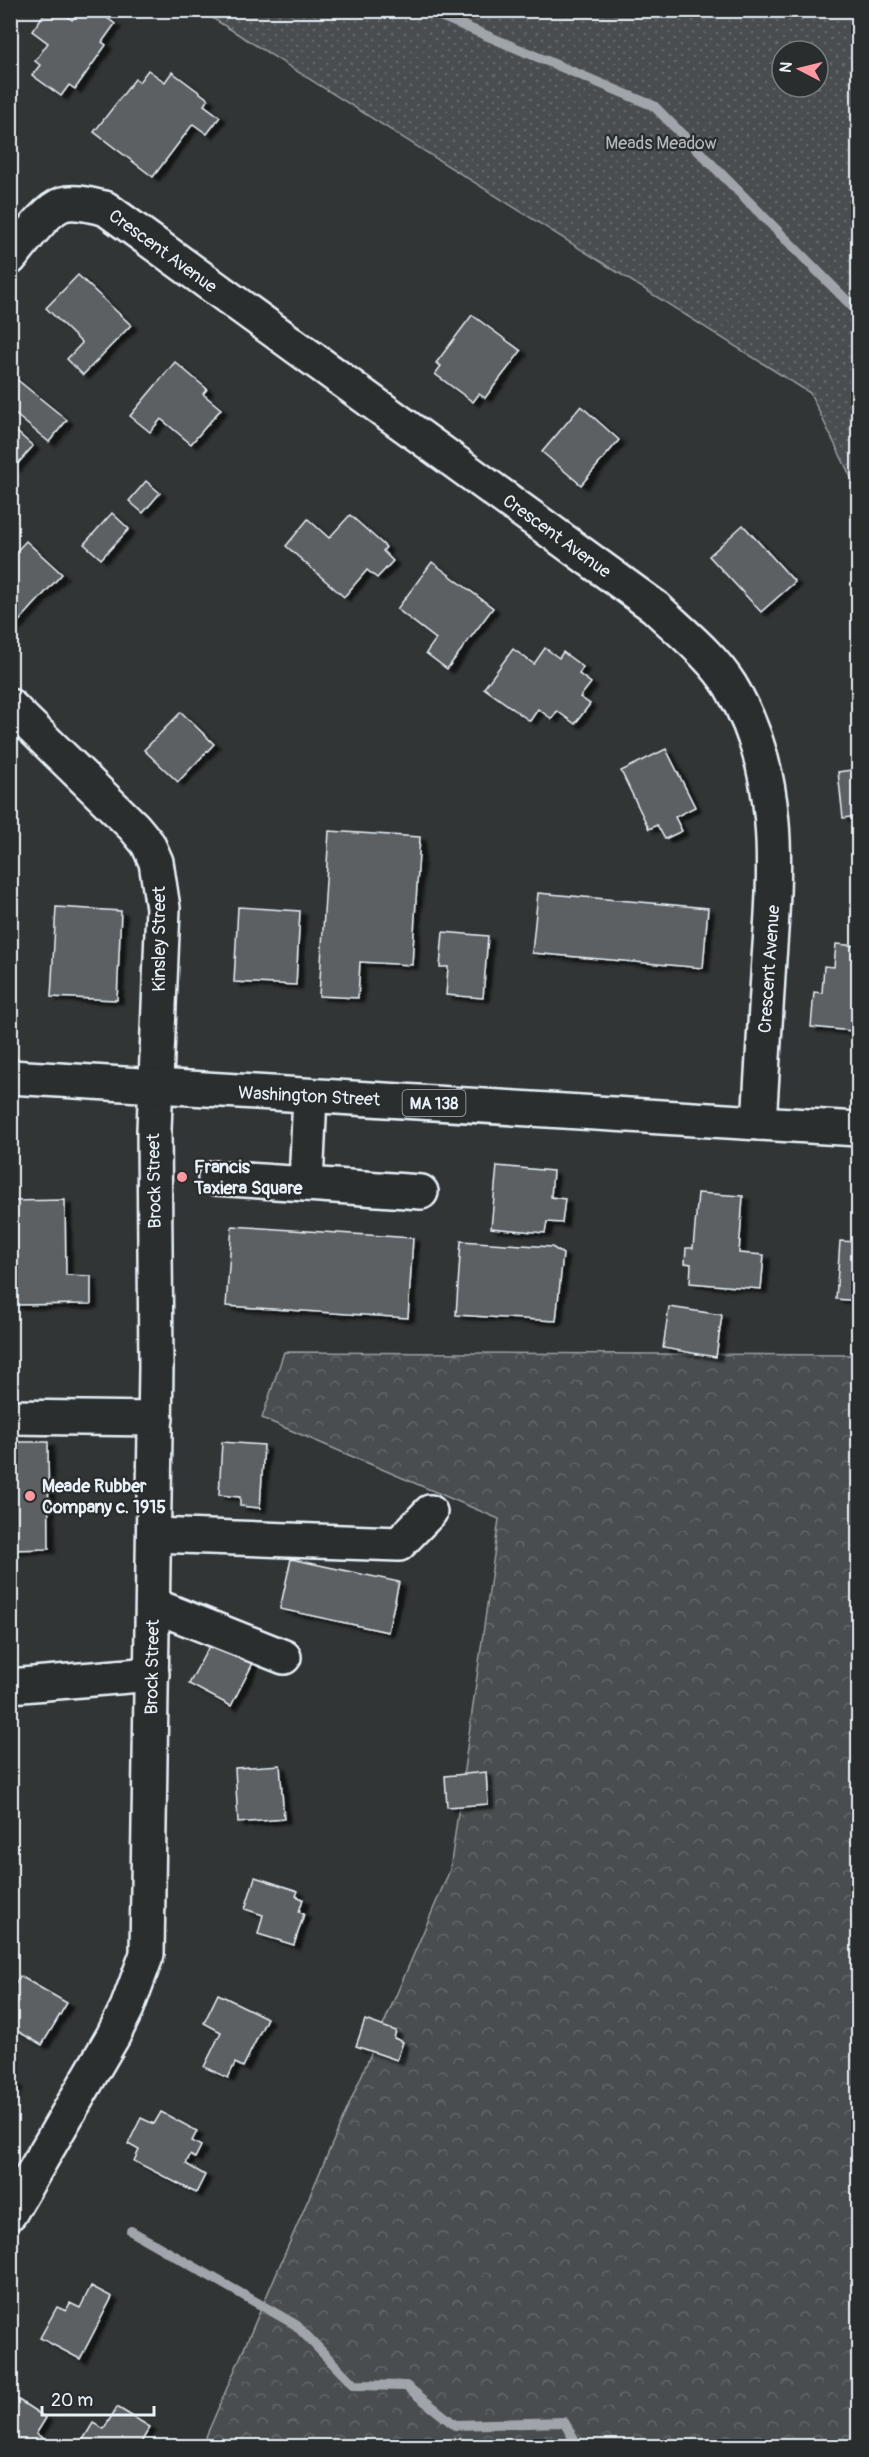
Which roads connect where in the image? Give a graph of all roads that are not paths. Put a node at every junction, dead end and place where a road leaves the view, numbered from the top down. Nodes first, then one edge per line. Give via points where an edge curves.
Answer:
1 (10, 258) edge
2 (10, 706) edge
3 (10, 1077) edge
4 (155, 1087) junction
5 (310, 1096) junction
6 (759, 1123) junction
7 (858, 1129) edge
8 (215, 1178) dead end
9 (306, 1184) junction
10 (421, 1192) dead end
11 (10, 1417) edge
12 (156, 1419) junction
13 (430, 1512) dead end
14 (154, 1535) junction
15 (153, 1605) junction
16 (285, 1657) dead end
17 (152, 1674) junction
18 (10, 1686) edge
19 (10, 2212) edge

1 - 6 street, Crescent Avenue via 62,204 105,208 655,607 714,663 741,704 755,737 767,776 774,825 774,890
2 - 4 street, Kinsley Street via 135,827 156,862 163,908
3 - 4 street, Washington Street / MA 138
4 - 5 street, Washington Street / MA 138
4 - 12 street, Brock Street
5 - 6 street, Washington Street / MA 138
5 - 9 street
6 - 7 street, Washington Street / MA 138
8 - 9 street
9 - 10 street
11 - 12 street
12 - 14 street, Brock Street
13 - 14 street via 399,1544
14 - 15 street, Brock Street
15 - 16 street
15 - 17 street, Brock Street
17 - 18 street
17 - 19 street, Brock Street via 147,1954 113,2036

